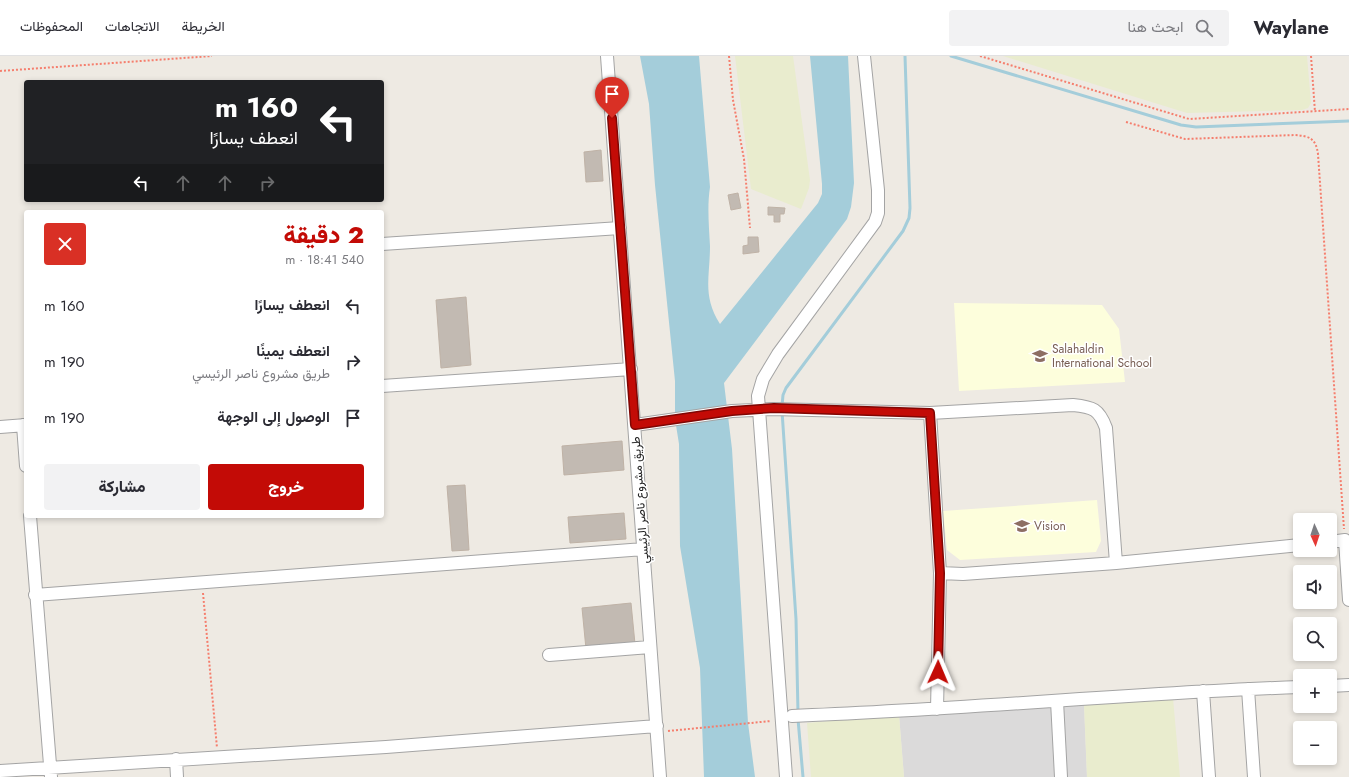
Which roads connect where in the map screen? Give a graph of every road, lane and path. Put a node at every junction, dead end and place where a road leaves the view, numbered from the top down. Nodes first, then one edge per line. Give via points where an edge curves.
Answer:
1 (212, 56) edge
2 (607, 56) edge
3 (729, 56) edge
4 (864, 56) edge
5 (980, 56) edge
6 (1311, 56) edge
7 (0, 71) edge
8 (1349, 109) edge
9 (1315, 112) junction
10 (1126, 122) dead end
11 (620, 228) junction
12 (750, 228) dead end
13 (384, 244) edge
14 (631, 368) junction
15 (384, 386) edge
16 (759, 410) junction
17 (930, 413) junction
18 (24, 425) edge
19 (635, 425) junction
20 (0, 426) edge
21 (30, 518) edge
22 (1345, 540) junction
23 (1337, 541) edge
24 (1293, 546) edge
25 (644, 549) junction
26 (1116, 563) junction
27 (940, 573) junction
28 (202, 581) junction
29 (35, 595) junction
30 (1349, 600) edge
31 (650, 647) junction
32 (550, 655) dead end
33 (1349, 685) edge
34 (1337, 686) edge
35 (1293, 687) edge
36 (1248, 689) junction
37 (1203, 691) junction
38 (1057, 701) junction
39 (937, 709) junction
40 (792, 716) dead end
41 (750, 723) dead end
42 (657, 729) junction
43 (218, 756) junction
44 (176, 759) junction
45 (0, 771) edge
46 (50, 772) edge
47 (177, 777) edge
48 (660, 777) edge
49 (786, 777) edge
50 (1061, 777) edge
51 (1209, 777) edge
52 (1254, 777) edge

1 - 7 path
2 - 11 street, طريق مشروع ناصر الرئيسي
3 - 12 path via 732,94 744,159
4 - 16 street via 878,190 878,213 875,222 778,354 760,388
5 - 9 path via 1189,119
6 - 9 path
8 - 9 path
10 - 22 path via 1185,139 1296,135 1312,138 1315,143 1319,162
11 - 13 street
11 - 14 street, طريق مشروع ناصر الرئيسي
14 - 15 street
14 - 19 street, طريق مشروع ناصر الرئيسي
16 - 17 street via 774,408
16 - 19 street via 732,411
16 - 49 street
17 - 26 street via 1073,405 1094,409 1102,417 1106,428
17 - 27 street
18 - 20 street
19 - 25 street, طريق مشروع ناصر الرئيسي
21 - 29 street
22 - 23 street
22 - 30 street
24 - 26 street
25 - 28 street
25 - 31 street, طريق مشروع ناصر الرئيسي
26 - 27 street via 963,574
27 - 39 street
28 - 29 street
28 - 43 path
29 - 46 street
31 - 32 street
31 - 42 street, طريق مشروع ناصر الرئيسي
33 - 34 street
35 - 36 street
36 - 37 street
36 - 52 street
37 - 38 street
37 - 51 street
38 - 39 street
38 - 50 street
39 - 40 street
41 - 42 path
42 - 43 street
42 - 48 street, طريق مشروع ناصر الرئيسي
43 - 44 street
44 - 46 street
44 - 47 street
45 - 46 street

